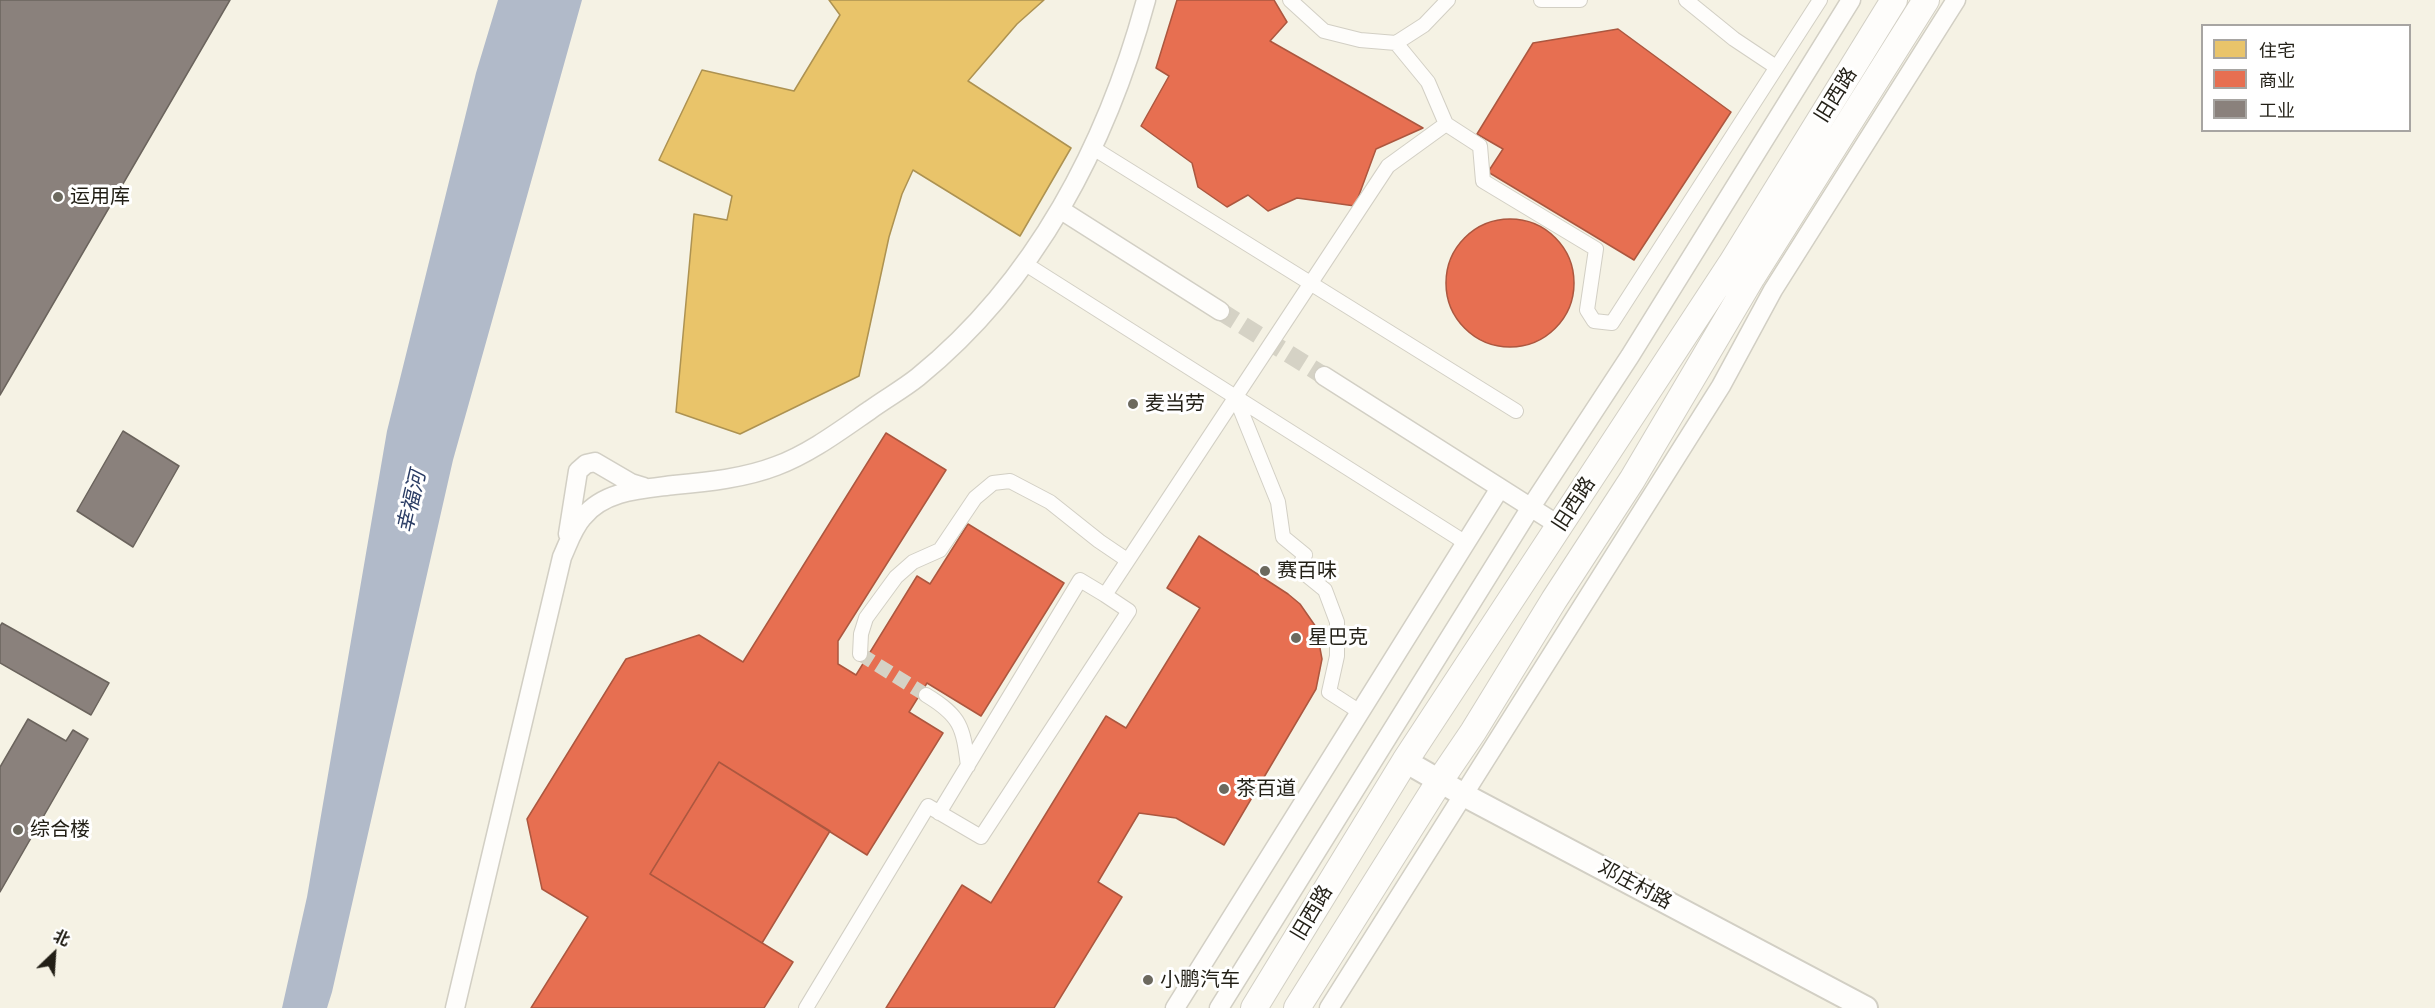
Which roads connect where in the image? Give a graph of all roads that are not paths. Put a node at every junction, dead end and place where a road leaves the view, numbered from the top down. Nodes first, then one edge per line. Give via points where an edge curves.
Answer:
1 (1146, 0) edge
2 (1290, 0) edge
3 (1448, 0) edge
4 (1541, 0) edge
5 (1580, 0) edge
6 (1686, 0) edge
7 (1820, 0) edge
8 (1851, 0) edge
9 (1894, 0) edge
10 (1926, 0) edge
11 (1956, 0) edge
12 (1396, 43) junction
13 (1776, 68) junction
14 (1446, 124) junction
15 (1093, 148) junction
16 (1061, 210) junction
17 (1024, 263) junction
18 (1311, 283) junction
19 (1220, 311) tunnel mouth
20 (1324, 376) tunnel mouth
21 (1235, 396) junction
22 (1516, 411) dead end
23 (644, 487) junction
24 (1500, 488) junction
25 (1531, 507) junction
26 (1560, 526) junction
27 (1466, 543) junction
28 (567, 547) junction
29 (1127, 560) junction
30 (1105, 595) junction
31 (860, 654) dead end
32 (926, 695) tunnel mouth
33 (1360, 712) junction
34 (1404, 761) junction
35 (968, 766) junction
36 (1439, 782) junction
37 (1464, 795) junction
38 (939, 813) junction
39 (456, 1008) edge
40 (806, 1008) edge
41 (1175, 1008) edge
42 (1219, 1008) edge
43 (1254, 1008) edge
44 (1297, 1008) edge
45 (1329, 1008) edge
46 (1866, 1008) edge

1 - 15 street via 1132,51
2 - 12 street via 1324,31
3 - 12 street via 1424,25
4 - 5 street
6 - 13 street
7 - 13 street
8 - 25 street via 1630,356
9 - 26 main road, 旧西路 via 1731,264
10 - 36 main road, 旧西路 via 1752,277 1632,480
11 - 37 street via 1773,290 1721,386
12 - 14 street via 1428,82
13 - 14 street via 1612,323 1594,321 1587,310 1596,249 1483,181 1480,146
14 - 18 street via 1388,166
15 - 16 street
15 - 18 street
16 - 17 street
16 - 19 street
17 - 21 street
17 - 23 street via 968,329 918,377 819,443 777,466 724,479
18 - 21 street
18 - 22 street
20 - 24 street
21 - 27 street
21 - 29 street
21 - 33 street via 1278,502 1283,537 1305,555 1298,568 1325,590 1337,622 1337,656 1329,692
23 - 28 street via 616,494 583,516
23 - 28 street via 595,462 586,464 578,471
24 - 25 street
24 - 27 street
25 - 26 street
25 - 42 street
26 - 34 main road, 旧西路
27 - 33 street
28 - 39 street
29 - 30 street
29 - 31 street via 1050,502 1010,481 993,483 975,498 940,550 912,562 896,577 866,618
30 - 35 street via 1080,580
30 - 38 street via 1129,611 981,837
32 - 35 street via 945,706 959,722
33 - 41 street
34 - 36 street, 邓庄村路
34 - 43 main road, 旧西路
35 - 38 street
36 - 37 street, 邓庄村路
36 - 44 main road, 旧西路
37 - 45 street
37 - 46 street, 邓庄村路
38 - 40 street via 928,806

